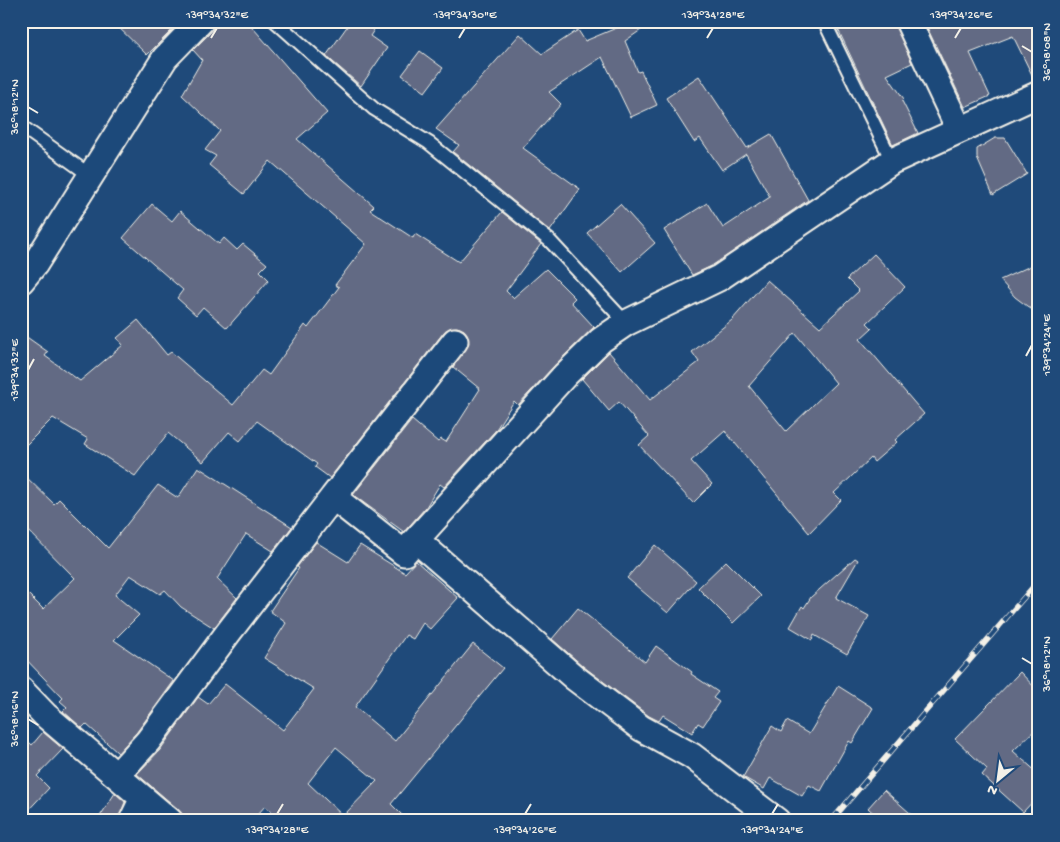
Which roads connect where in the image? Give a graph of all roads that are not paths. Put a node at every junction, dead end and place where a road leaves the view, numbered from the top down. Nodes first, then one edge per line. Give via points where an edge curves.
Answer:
1 (201, 21) edge
2 (275, 21) edge
3 (824, 21) edge
4 (908, 21) edge
5 (1039, 94) edge
6 (21, 126) edge
7 (959, 129) junction
8 (892, 161) junction
9 (91, 176) junction
10 (21, 281) edge
11 (626, 323) junction
12 (455, 341) dead end
13 (334, 497) junction
14 (416, 540) junction
15 (21, 690) edge
16 (117, 775) junction
17 (143, 798) junction
18 (132, 821) edge
19 (170, 821) edge
20 (777, 821) edge

1 - 9 street via 165,58
2 - 11 lane via 374,109 429,143 549,240
3 - 8 lane
4 - 7 street
5 - 7 street
6 - 9 lane
7 - 8 street
8 - 11 street via 719,278
9 - 10 street
11 - 14 street via 600,340 565,375
12 - 13 street
13 - 14 street via 404,552
13 - 16 street via 148,741
14 - 20 street via 575,678 641,728 692,756
15 - 16 street via 45,715
16 - 17 street
17 - 18 street
17 - 19 street

